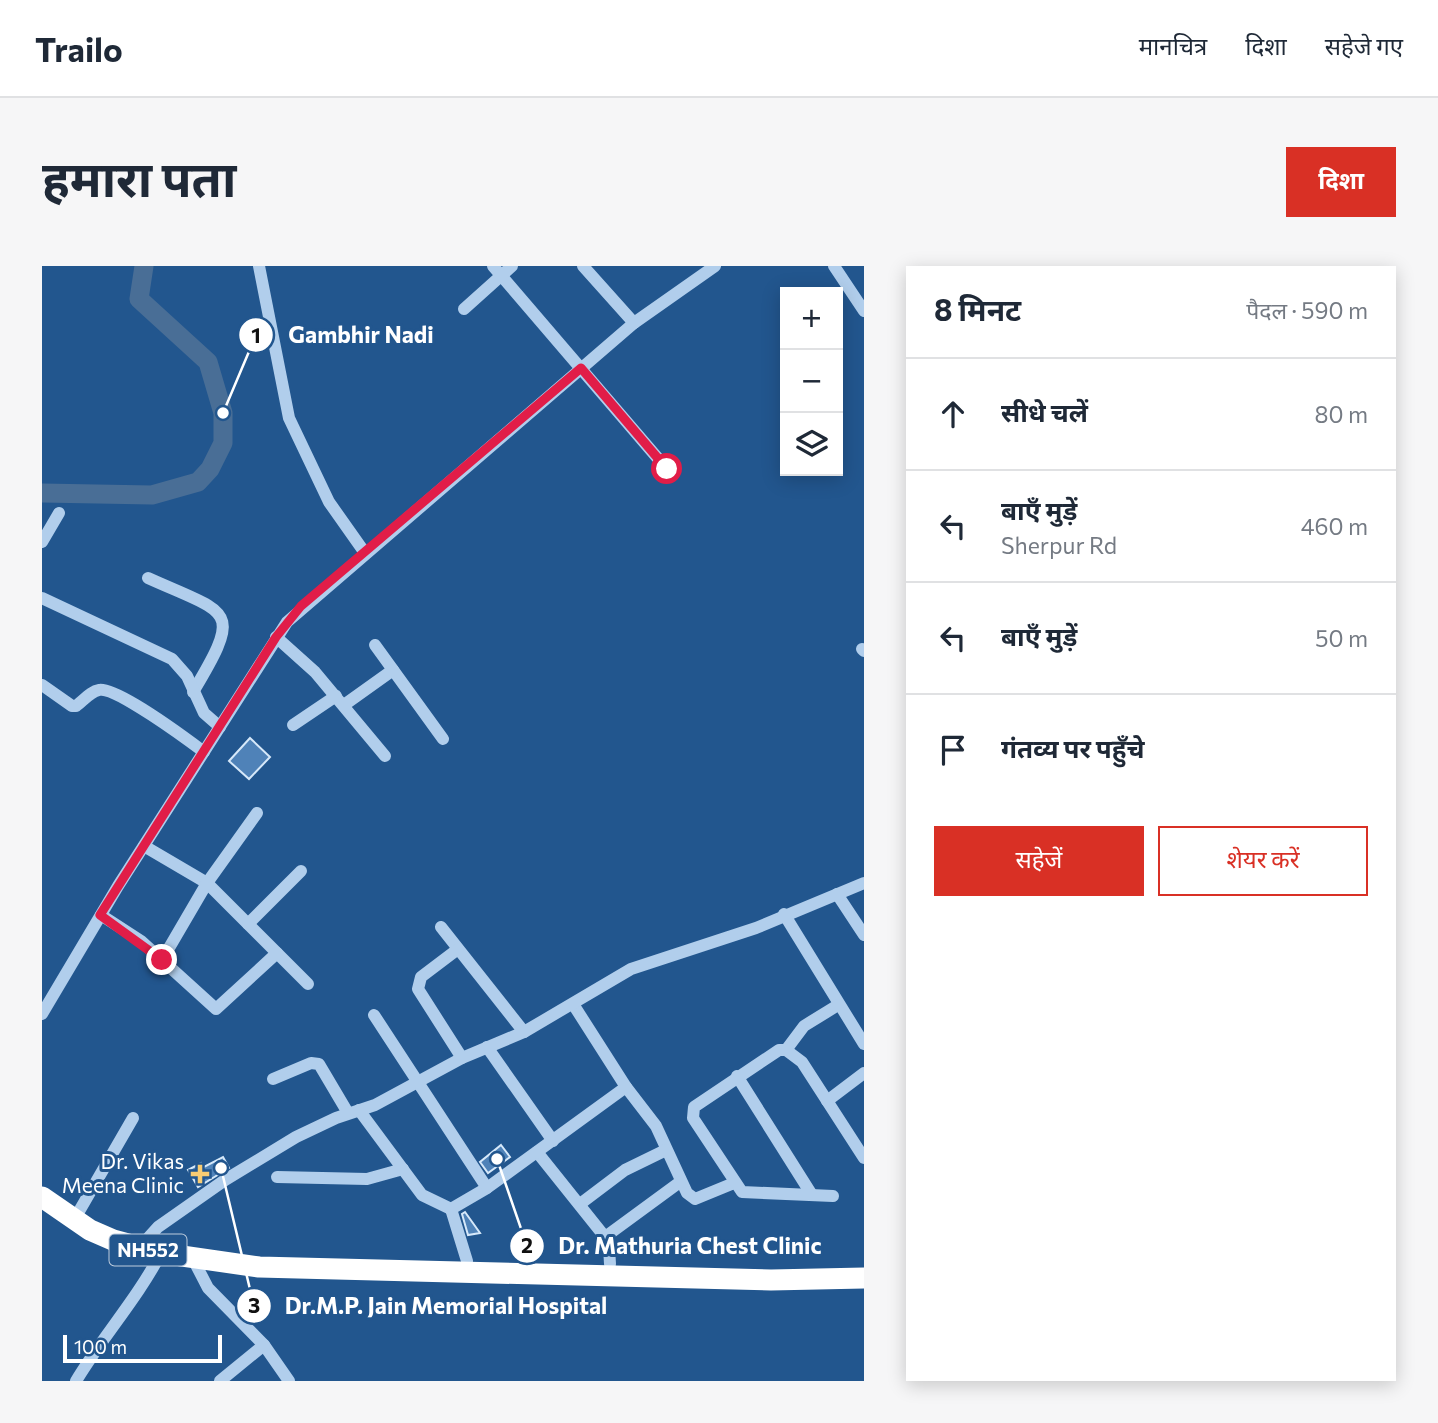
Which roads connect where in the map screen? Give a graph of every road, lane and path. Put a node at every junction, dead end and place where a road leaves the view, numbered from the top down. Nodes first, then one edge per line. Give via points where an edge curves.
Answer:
1 (259, 266) edge
2 (512, 266) edge
3 (583, 266) edge
4 (716, 266) edge
5 (834, 266) edge
6 (497, 271) edge
7 (464, 309) dead end
8 (864, 311) edge
9 (634, 323) junction
10 (581, 368) junction
11 (667, 469) dead end
12 (59, 513) dead end
13 (42, 542) edge
14 (365, 553) junction
15 (148, 578) dead end
16 (42, 599) edge
17 (276, 637) junction
18 (375, 645) dead end
19 (393, 670) junction
20 (43, 689) edge
21 (193, 691) junction
22 (340, 701) junction
23 (293, 725) dead end
24 (220, 727) junction
25 (443, 739) dead end
26 (204, 752) junction
27 (385, 756) dead end
28 (257, 813) dead end
29 (144, 846) junction
30 (302, 871) dead end
31 (206, 883) junction
32 (864, 883) edge
33 (837, 894) junction
34 (783, 914) junction
35 (100, 915) junction
36 (248, 924) junction
37 (441, 928) dead end
38 (864, 935) edge
39 (458, 949) junction
40 (277, 953) junction
41 (162, 960) junction
42 (308, 984) dead end
43 (573, 1004) junction
44 (838, 1005) junction
45 (42, 1014) edge
46 (374, 1015) dead end
47 (524, 1032) junction
48 (864, 1044) edge
49 (486, 1047) junction
50 (786, 1050) junction
51 (463, 1058) junction
52 (864, 1073) edge
53 (737, 1076) junction
54 (272, 1079) dead end
55 (415, 1082) junction
56 (626, 1087) junction
57 (827, 1101) junction
58 (354, 1111) junction
59 (133, 1118) dead end
60 (553, 1141) junction
61 (666, 1150) junction
62 (537, 1152) junction
63 (864, 1158) edge
64 (403, 1169) junction
65 (277, 1177) dead end
66 (680, 1182) junction
67 (734, 1183) junction
68 (487, 1188) junction
69 (813, 1195) junction
70 (833, 1196) dead end
71 (42, 1197) edge
72 (580, 1204) junction
73 (42, 1206) edge
74 (451, 1209) junction
75 (68, 1216) junction
76 (605, 1237) junction
77 (139, 1248) junction
78 (161, 1253) junction
79 (193, 1259) junction
80 (467, 1261) junction
81 (240, 1262) junction
82 (610, 1264) junction
83 (864, 1265) edge
84 (864, 1278) edge
85 (264, 1345) junction
86 (76, 1381) edge
87 (220, 1381) edge
88 (289, 1381) edge

1 - 14 street via 289,418 329,502
2 - 6 street
3 - 9 street
4 - 9 street
5 - 8 street
6 - 7 street
6 - 10 street
9 - 10 street
10 - 11 street
10 - 14 street
12 - 13 street
14 - 17 street via 301,606
15 - 21 street via 211,606 223,618 220,647
16 - 21 street via 172,659 181,666
17 - 22 street
17 - 24 street
18 - 19 street
19 - 22 street
19 - 25 street
20 - 26 street via 76,706 97,690 107,690
21 - 24 street via 204,713
22 - 23 street
22 - 27 street
24 - 26 street
26 - 29 street
28 - 31 street
29 - 31 street
29 - 35 street
30 - 36 street
31 - 36 street
31 - 41 street
32 - 33 street
33 - 34 street
33 - 38 street
34 - 43 street via 756,928 631,968
34 - 44 street
35 - 41 street
35 - 45 street
36 - 40 street
37 - 39 street
39 - 47 street
39 - 51 street via 421,977 418,989
40 - 41 street via 216,1009
40 - 42 street
43 - 47 street
43 - 56 street
44 - 48 street
44 - 50 street via 804,1026
46 - 55 street
47 - 49 street
49 - 51 street
49 - 60 street
50 - 53 street
50 - 57 street via 802,1062
51 - 55 street
52 - 57 street
53 - 67 street via 692,1111
53 - 69 street
54 - 58 street via 319,1064
55 - 58 street via 375,1105
55 - 68 street
56 - 60 street
56 - 61 street via 646,1109
57 - 63 street
58 - 64 street
58 - 77 street via 296,1137 225,1180 158,1227
59 - 75 street
60 - 62 street
61 - 66 street
61 - 72 street via 625,1170
62 - 68 street
62 - 72 street
64 - 65 street via 367,1179
64 - 74 street via 430,1201
66 - 67 street via 695,1199
66 - 76 street
67 - 69 street via 751,1194
68 - 74 street
69 - 70 street
71 - 75 highway, NH552
72 - 76 street
73 - 75 highway, NH552
74 - 80 street
75 - 77 highway, NH552
76 - 82 street
77 - 78 highway, NH552
78 - 79 highway, NH552
78 - 86 street via 142,1290
79 - 81 highway, NH552
79 - 85 street via 208,1288
80 - 81 highway, NH552 via 261,1256
80 - 82 highway, NH552
81 - 84 highway, NH552 via 260,1267 637,1277
82 - 83 highway, NH552
85 - 87 street
85 - 88 street

